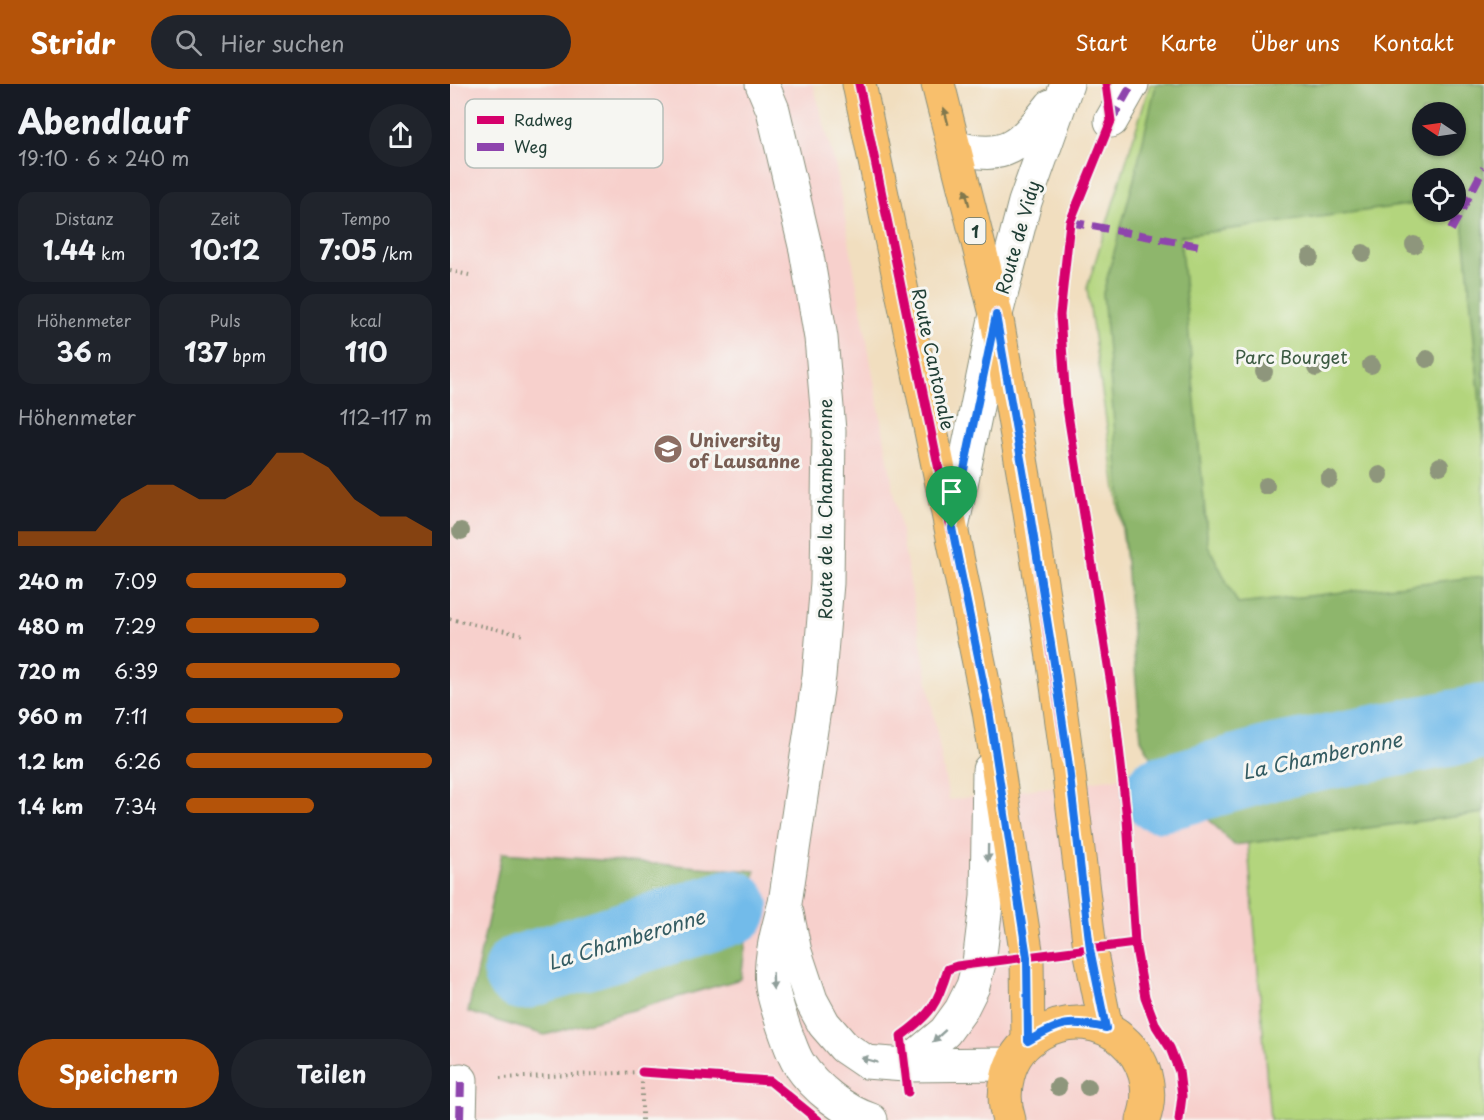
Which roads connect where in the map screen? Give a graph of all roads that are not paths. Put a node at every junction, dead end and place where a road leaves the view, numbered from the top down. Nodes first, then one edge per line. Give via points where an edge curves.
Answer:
1 (762, 84) edge
2 (859, 84) edge
3 (938, 84) edge
4 (1132, 84) edge
5 (1065, 87) edge
6 (1111, 121) dead end
7 (955, 147) junction
8 (996, 315) junction
9 (952, 528) junction
10 (989, 711) junction
11 (784, 903) junction
12 (1106, 1028) junction
13 (1019, 1052) junction
14 (905, 1065) junction
15 (461, 1080) road end
16 (460, 1120) edge
17 (871, 1120) edge
18 (1009, 1120) edge
19 (1143, 1120) edge

1 - 11 street, Route de la Chamberonne via 773,110 806,250 821,338 829,431 827,583 819,676
2 - 9 main road, Route Cantonale
7 -> 3 main road, 1
4 - 6 street
5 - 7 street, Route de Vidy via 1027,137 999,153 974,153
5 - 8 street, Route de Vidy via 1025,202
8 -> 7 main road, 1
8 - 9 street, Route de Vidy
8 - 12 main road, 1 via 1054,663 1090,949
9 - 10 main road, Route Cantonale
10 - 13 main road, Route Cantonale via 1027,957
10 -> 14 street via 987,897 979,963 973,986 945,1032
14 -> 11 street, Route de la Chamberonne via 866,1062 844,1047 825,1024 811,1000
11 -> 17 street, Route de la Chamberonne via 775,938 772,985 798,1063 825,1093 858,1116
12 - 13 main road via 1079,1022 1052,1027
12 - 19 main road via 1126,1042 1141,1062 1148,1085
13 - 14 street, Route de la Chamberonne
13 - 18 main road, Route Cantonale via 1004,1090
15 - 16 street

